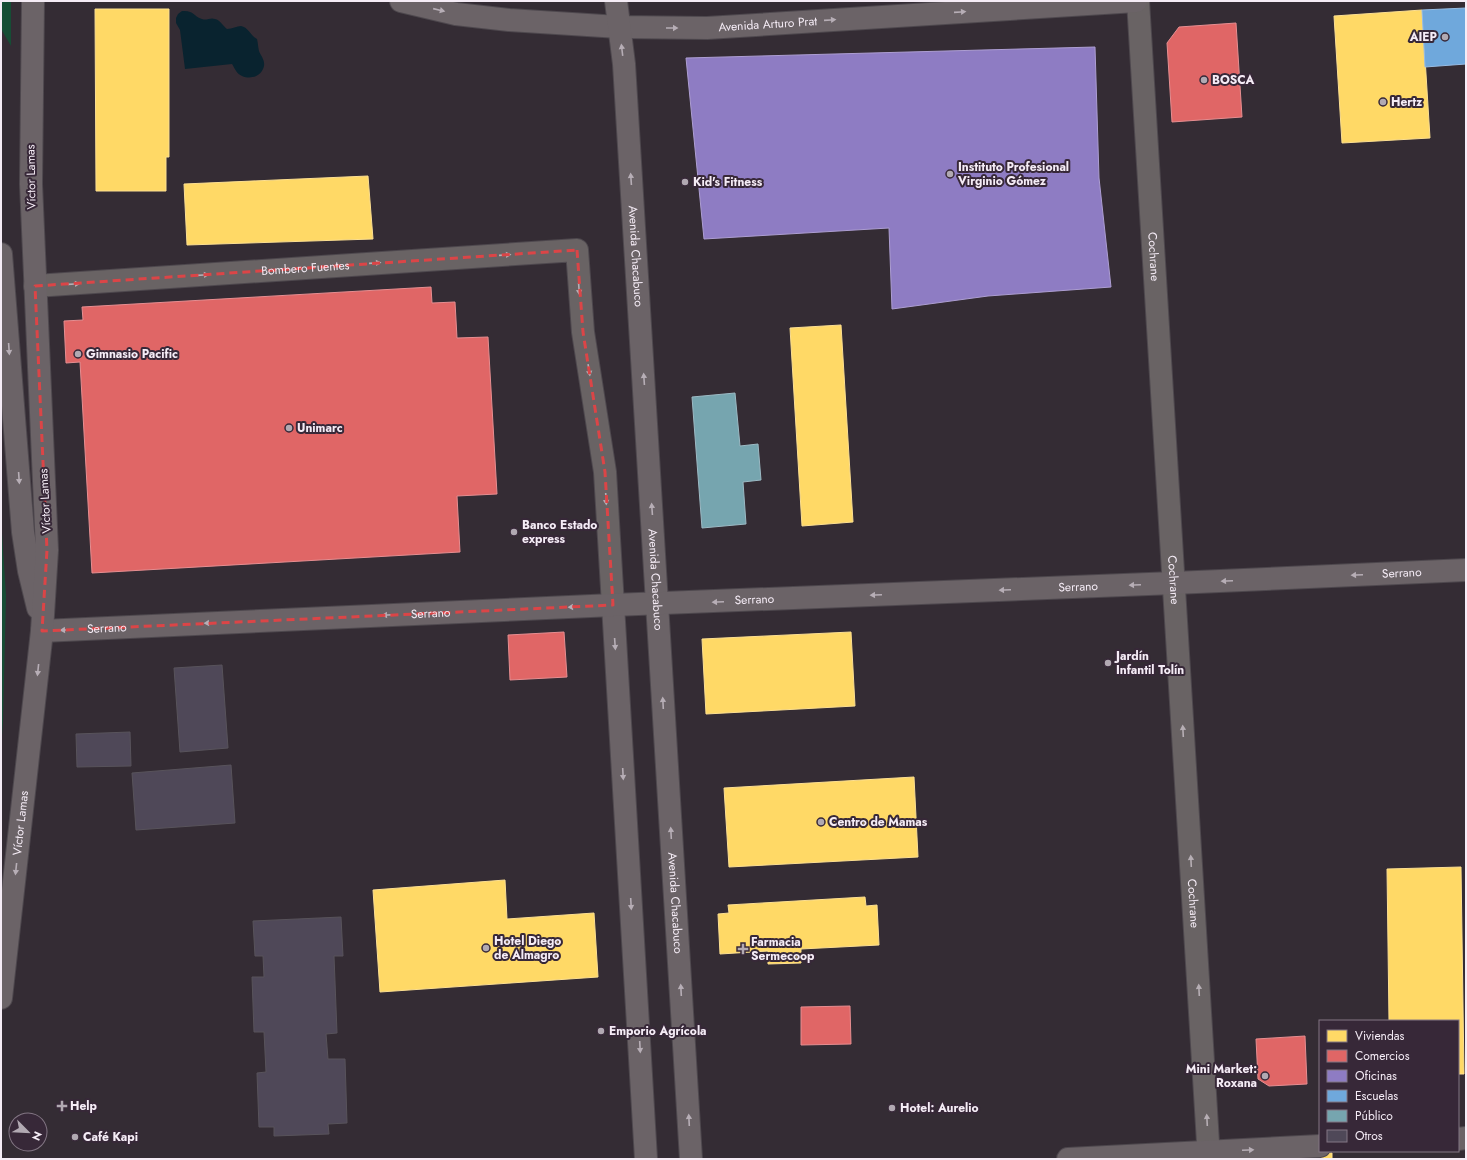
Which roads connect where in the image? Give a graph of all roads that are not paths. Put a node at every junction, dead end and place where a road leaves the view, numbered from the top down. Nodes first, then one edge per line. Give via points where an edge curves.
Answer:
1 (33, 1) edge
2 (401, 1) edge
3 (616, 1) edge
4 (1137, 1) edge
5 (620, 27) junction
6 (1, 254) edge
7 (35, 286) junction
8 (1466, 570) edge
9 (1174, 583) junction
10 (658, 604) junction
11 (613, 605) junction
12 (42, 631) junction
13 (1, 998) edge
14 (1319, 1146) edge
15 (1209, 1156) edge
16 (646, 1159) edge
17 (691, 1159) edge
18 (1068, 1159) edge

1 - 7 main road, Víctor Lamas via 30,124
2 -> 5 main road, Avenida Arturo Prat via 464,15
3 - 5 main road, Avenida Chacabuco
5 -> 4 main road, Avenida Arturo Prat via 708,28
4 - 9 street, Cochrane
10 -> 5 main road, Avenida Chacabuco
6 -> 12 main road via 22,532
7 -> 11 street, Bombero Fuentes via 577,250 583,332 605,472
7 - 12 main road, Víctor Lamas via 47,550
8 -> 9 main road, Serrano
9 -> 10 main road, Serrano
15 -> 9 street, Cochrane
10 - 11 main road, Serrano
17 -> 10 main road, Avenida Chacabuco
11 -> 12 main road, Serrano
11 -> 16 main road
12 -> 13 main road, Víctor Lamas
15 -> 14 main road
15 - 18 main road

